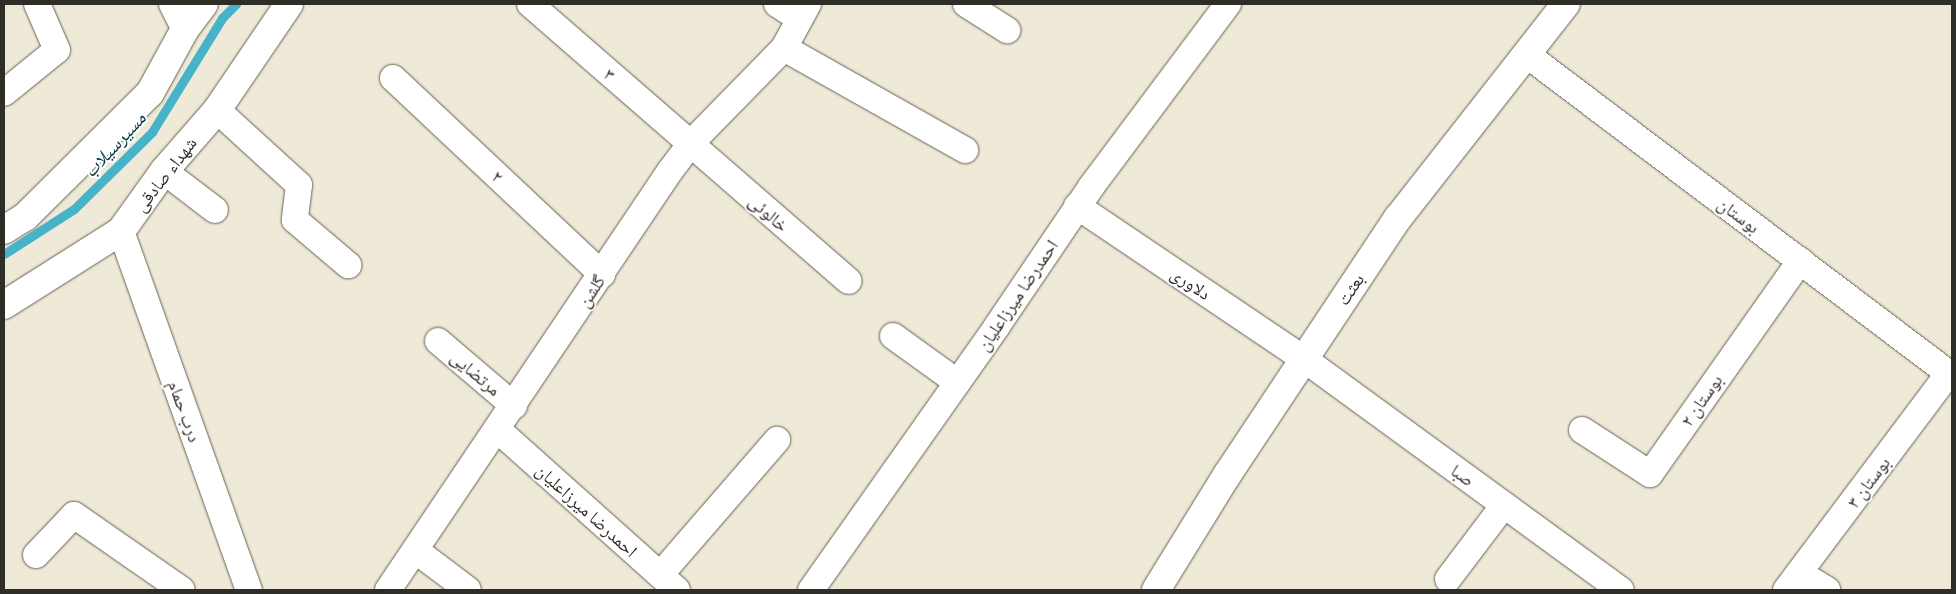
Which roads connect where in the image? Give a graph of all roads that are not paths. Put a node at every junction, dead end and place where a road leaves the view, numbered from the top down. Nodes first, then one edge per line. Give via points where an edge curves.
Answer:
1 (37, 4) edge
2 (172, 4) edge
3 (204, 4) edge
4 (289, 4) edge
5 (530, 4) edge
6 (777, 4) edge
7 (966, 4) edge
8 (1228, 4) edge
9 (1566, 4) edge
10 (804, 11) edge
11 (185, 29) junction
12 (1007, 30) dead end
13 (784, 48) junction
14 (1526, 54) junction
15 (393, 78) dead end
16 (4, 93) edge
17 (217, 110) junction
18 (690, 144) junction
19 (965, 150) dead end
20 (164, 171) junction
21 (1077, 206) junction
22 (215, 210) dead end
23 (4, 230) edge
24 (121, 231) junction
25 (1800, 261) junction
26 (348, 265) dead end
27 (602, 274) junction
28 (849, 281) dead end
29 (4, 305) edge
30 (893, 336) dead end
31 (438, 341) dead end
32 (1304, 359) junction
33 (1951, 374) edge
34 (957, 382) junction
35 (514, 406) junction
36 (498, 430) junction
37 (1582, 430) dead end
38 (777, 440) dead end
39 (1504, 505) junction
40 (415, 550) junction
41 (36, 555) dead end
42 (1448, 579) dead end
43 (1793, 582) edge
44 (669, 583) edge
45 (243, 588) edge
46 (182, 590) edge
47 (388, 590) edge
48 (468, 590) edge
49 (811, 590) edge
50 (1156, 590) edge
51 (1621, 590) edge
52 (1827, 590) edge

1 - 16 street via 57,50
2 - 11 street
3 - 11 street
4 - 17 street, شهداء صادقی
5 - 18 street, ۳
6 - 10 street
7 - 12 street
8 - 21 street, احمدرضا میرزاعلیان
9 - 14 street, بعثت
10 - 13 street, گلشن
11 - 23 street via 150,93 25,217
13 - 18 street, گلشن
13 - 19 street
14 - 25 street, بوستان
14 - 32 street, بعثت via 1398,218
15 - 27 street, ۲
17 - 20 street, شهداء صادقی
17 - 26 street via 299,185 296,220
18 - 27 street, گلشن
18 - 28 street, خالوئی
20 - 22 street
20 - 24 street, شهداء صادقی
21 - 32 street, دلاوری
21 - 34 street, احمدرضا میرزاعلیان
24 - 29 street, شهداء صادقی
24 - 45 street, درب حمام
25 - 33 street, بوستان
25 - 37 street, بوستان ۲ via 1650,474
27 - 35 street, گلشن
30 - 34 street
31 - 35 street, مرتضایی
32 - 39 street, صبا
32 - 50 street, بعثت
33 - 43 street, بوستان ۳
34 - 49 street, احمدرضا میرزاعلیان
35 - 36 street, گلشن
36 - 40 street, گلشن
36 - 44 street, احمدرضا میرزاعلیان
38 - 44 street
39 - 42 street
39 - 51 street, صبا
40 - 47 street, گلشن
40 - 48 street
41 - 46 street via 74,515
43 - 52 street

